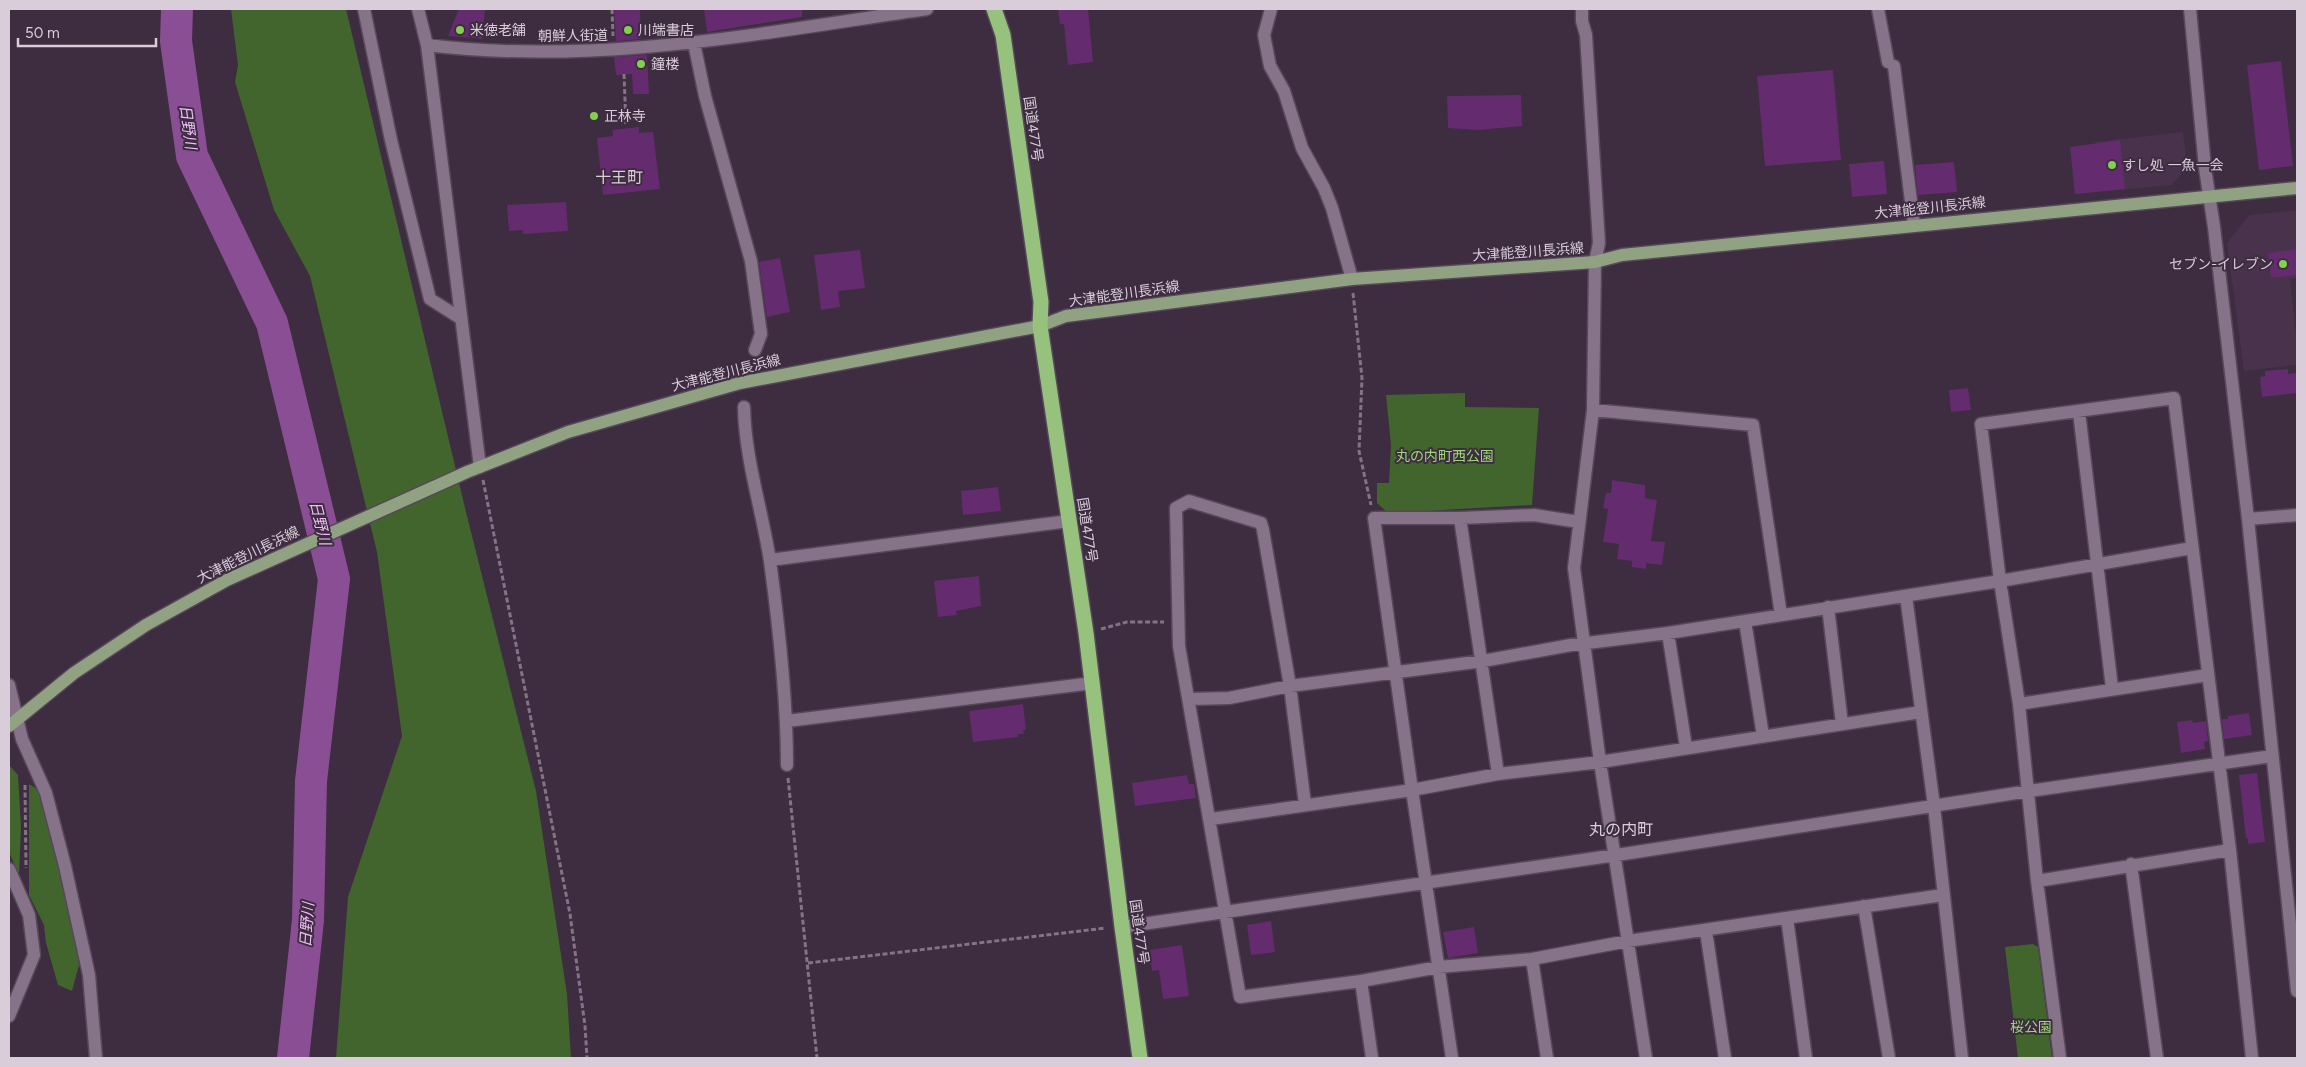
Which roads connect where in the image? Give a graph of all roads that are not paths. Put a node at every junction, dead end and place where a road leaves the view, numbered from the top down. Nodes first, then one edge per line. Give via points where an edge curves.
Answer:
1 (364, 9) edge
2 (418, 9) edge
3 (927, 9) edge
4 (994, 9) edge
5 (1271, 9) edge
6 (1878, 9) edge
7 (2190, 9) edge
8 (1582, 15) edge
9 (694, 43) junction
10 (427, 45) junction
11 (2297, 188) edge
12 (2210, 196) junction
13 (1914, 225) junction
14 (1595, 262) junction
15 (1352, 280) junction
16 (460, 318) junction
17 (1040, 326) junction
18 (755, 350) dead end
19 (744, 408) dead end
20 (1593, 410) junction
21 (2079, 412) junction
22 (480, 467) junction
23 (2297, 515) edge
24 (1460, 518) junction
25 (2248, 519) junction
26 (1069, 521) junction
27 (1579, 522) junction
28 (2192, 548) junction
29 (770, 560) junction
30 (2097, 565) junction
31 (2000, 581) junction
32 (1906, 596) junction
33 (1828, 607) junction
34 (1781, 615) junction
35 (1745, 621) junction
36 (1668, 633) junction
37 (1584, 643) junction
38 (1483, 661) junction
39 (1396, 673) junction
40 (2208, 675) junction
41 (1092, 683) junction
42 (9, 685) edge
43 (1290, 686) junction
44 (2112, 688) junction
45 (1190, 699) junction
46 (2018, 704) junction
47 (1920, 712) junction
48 (787, 721) junction
49 (12, 723) edge
50 (1842, 724) junction
51 (1763, 736) junction
52 (1686, 747) junction
53 (2272, 756) junction
54 (1600, 762) junction
55 (2218, 763) junction
56 (787, 765) road end
57 (1498, 774) junction
58 (1412, 790) junction
59 (2029, 791) junction
60 (1305, 804) junction
61 (1934, 806) junction
62 (1210, 819) junction
63 (2230, 850) junction
64 (1616, 854) junction
65 (2131, 864) junction
66 (9, 869) edge
67 (2037, 881) junction
68 (1426, 882) junction
69 (1943, 895) junction
70 (1864, 906) junction
71 (1225, 912) junction
72 (1787, 918) junction
73 (1122, 927) junction
74 (1706, 931) junction
75 (1628, 941) junction
76 (1532, 959) junction
77 (1439, 967) junction
78 (1361, 981) junction
79 (2297, 992) edge
80 (9, 1016) edge
81 (96, 1058) edge
82 (1140, 1058) edge
83 (1372, 1058) edge
84 (1452, 1058) edge
85 (1548, 1058) edge
86 (1646, 1058) edge
87 (1725, 1058) edge
88 (1806, 1058) edge
89 (1889, 1058) edge
90 (1962, 1058) edge
91 (2060, 1058) edge
92 (2158, 1058) edge
93 (2252, 1058) edge

1 - 16 street via 391,140 430,299
2 - 10 street
3 - 9 street, 朝鮮人街道
4 - 17 highway, 国道477号 via 1006,54 1041,302
5 - 15 street via 1264,35 1270,66 1284,92 1302,148 1332,208
6 - 13 street via 1891,64
7 - 12 street
8 - 14 street via 1586,35 1598,233
9 - 10 street, 朝鮮人街道 via 614,51 478,51
9 - 18 street via 705,96 751,261 761,334
10 - 16 street
11 - 12 main road, 大津能登川長浜線
12 - 13 main road, 大津能登川長浜線
12 - 25 street
13 - 14 main road, 大津能登川長浜線 via 1622,255
14 - 15 main road, 大津能登川長浜線
14 - 20 street
15 - 17 main road, 大津能登川長浜線 via 1066,316
16 - 22 street
17 - 22 main road, 大津能登川長浜線 via 740,383 568,432
17 - 26 highway, 国道477号
19 - 29 street via 745,431
20 - 27 street
20 - 34 street via 1753,425
21 - 28 street via 2174,398
21 - 30 street
21 - 31 street via 1981,424
22 - 49 main road, 大津能登川長浜線 via 227,580 146,625 74,673
23 - 25 street
24 - 27 street via 1534,515
24 - 38 street
24 - 39 street via 1374,518
25 - 53 street
26 - 29 street
26 - 41 highway, 国道477号
27 - 37 street via 1574,568
28 - 30 street
28 - 40 street
29 - 48 street
30 - 31 street
30 - 44 street
31 - 32 street
31 - 46 street
32 - 33 street
32 - 47 street
33 - 34 street
33 - 50 street
34 - 35 street
35 - 36 street
35 - 51 street
36 - 37 street
36 - 52 street
37 - 38 street
37 - 54 street
38 - 39 street
38 - 57 street
39 - 43 street
39 - 58 street
40 - 44 street
40 - 55 street
41 - 48 street
41 - 73 highway, 国道477号
42 - 49 street
43 - 45 street via 1229,698
43 - 45 street via 1261,523 1189,501 1176,508 1179,646
43 - 60 street
44 - 46 street
45 - 62 street
46 - 59 street
47 - 50 street
47 - 61 street
48 - 56 street
49 - 81 street via 31,756 46,793 89,975
50 - 51 street
51 - 52 street
52 - 54 street
53 - 55 street
53 - 79 street
54 - 57 street
54 - 64 street
55 - 59 street
55 - 63 street
57 - 58 street
58 - 60 street
58 - 68 street
59 - 61 street
59 - 67 street
60 - 62 street
61 - 64 street
61 - 69 street
62 - 71 street
63 - 65 street
63 - 93 street
64 - 68 street
64 - 75 street
65 - 67 street
65 - 92 street
66 - 80 street via 29,915 34,955
67 - 91 street
68 - 71 street
68 - 77 street
69 - 70 street
69 - 90 street
70 - 72 street
70 - 89 street
71 - 73 street
71 - 78 street via 1240,997
72 - 74 street
72 - 88 street
73 - 82 highway, 国道477号
74 - 75 street
74 - 87 street
75 - 76 street
75 - 86 street
76 - 77 street
76 - 85 street
77 - 78 street
77 - 84 street
78 - 83 street

